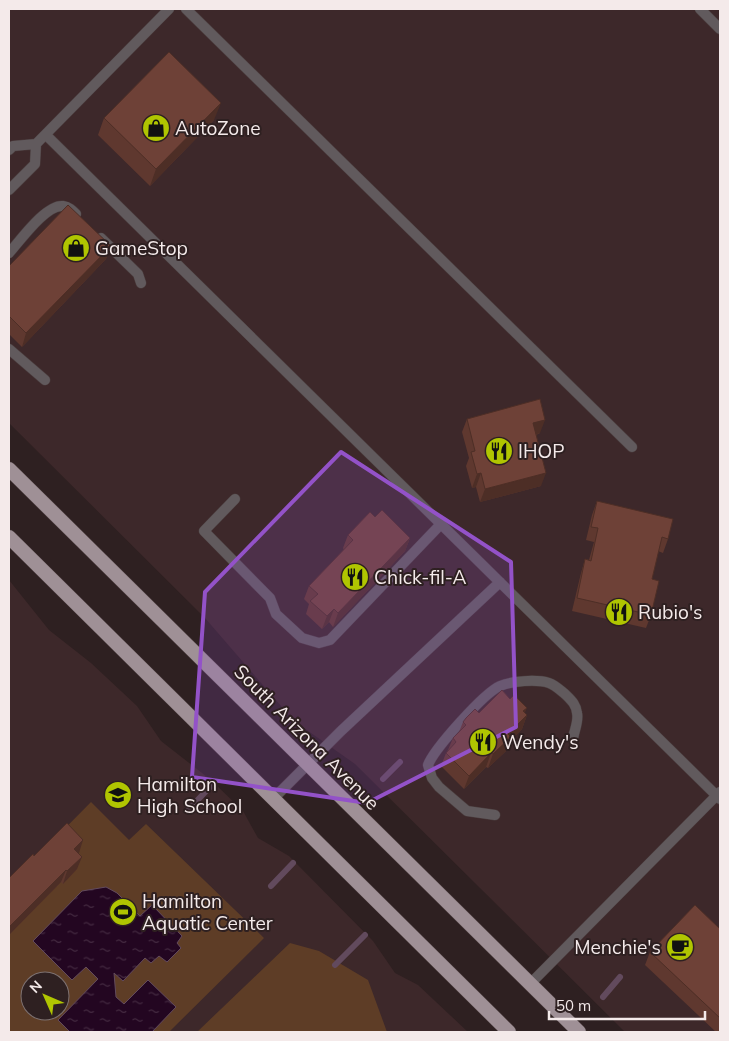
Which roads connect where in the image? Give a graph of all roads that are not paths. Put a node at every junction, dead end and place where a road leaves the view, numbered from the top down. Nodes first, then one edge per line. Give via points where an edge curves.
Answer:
1 (169, 9) edge
2 (186, 9) edge
3 (700, 9) edge
4 (720, 29) edge
5 (46, 135) junction
6 (36, 144) junction
7 (9, 150) edge
8 (9, 190) edge
9 (9, 253) edge
10 (141, 283) dead end
11 (9, 349) edge
12 (45, 380) dead end
13 (632, 447) dead end
14 (9, 469) edge
15 (235, 499) dead end
16 (441, 524) junction
17 (9, 537) edge
18 (500, 582) junction
19 (573, 739) dead end
20 (307, 764) junction
21 (719, 796) edge
22 (273, 799) junction
23 (496, 815) dead end
24 (530, 984) junction
25 (509, 1032) edge
26 (579, 1032) edge

1 - 5 lane
2 - 13 lane
3 - 4 lane
5 - 6 lane
5 - 16 lane
6 - 7 lane via 13,146
6 - 8 lane via 35,164
9 - 10 lane via 44,213 61,205 70,208 138,274
11 - 12 lane
14 - 20 main road, South Arizona Avenue
15 - 16 lane via 204,531 270,598 276,614 302,638 319,643 330,640
16 - 18 lane
17 - 22 main road
18 - 20 lane
18 - 21 lane
19 - 23 lane via 578,715 576,707 548,683 511,682 488,694 439,746 428,765 439,787 467,811
20 - 22 lane
20 - 24 main road, South Arizona Avenue
21 - 24 lane
22 - 25 main road
24 - 26 main road, South Arizona Avenue

